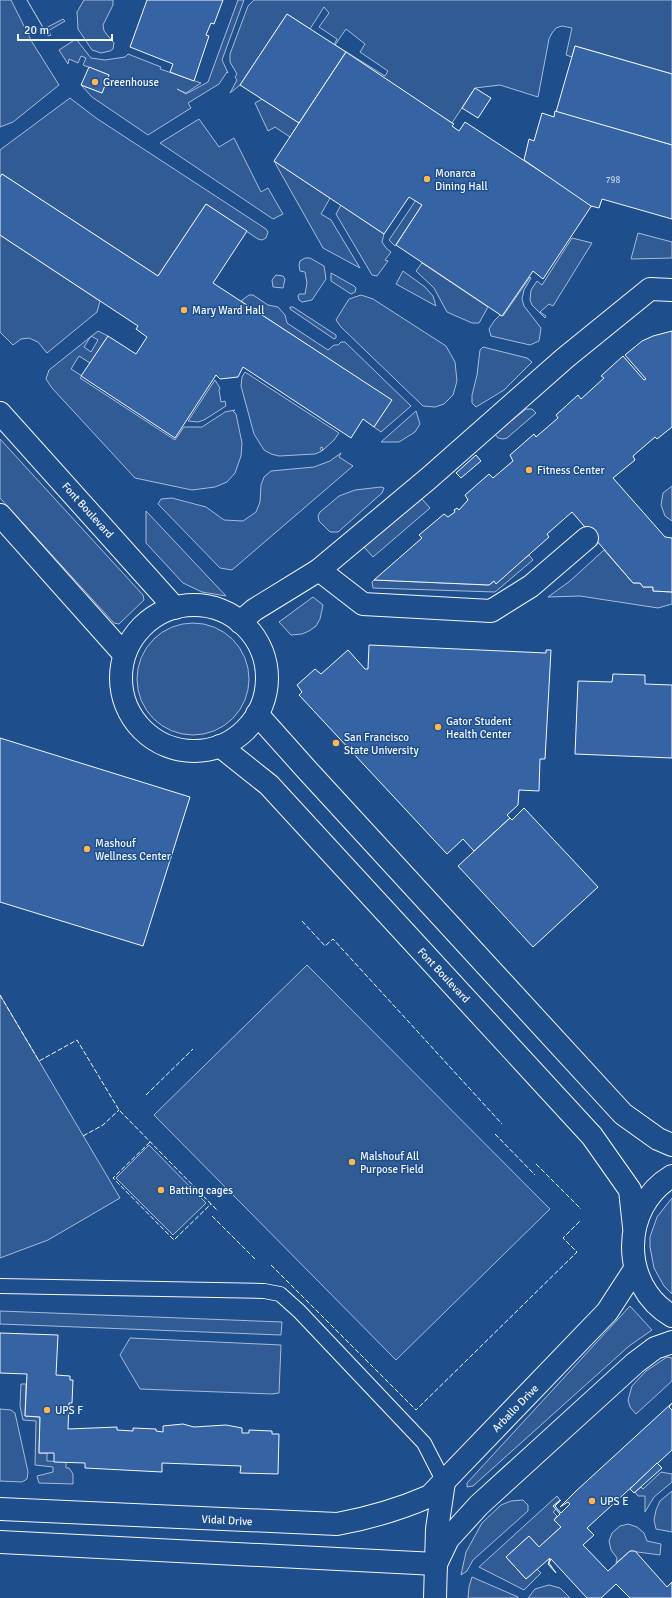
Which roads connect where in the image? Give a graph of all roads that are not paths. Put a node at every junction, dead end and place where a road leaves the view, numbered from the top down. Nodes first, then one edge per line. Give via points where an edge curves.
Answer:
1 (672, 290) edge
2 (0, 413) edge
3 (0, 515) edge
4 (587, 538) dead end
5 (320, 570) junction
6 (174, 608) junction
7 (240, 622) junction
8 (124, 654) junction
9 (257, 714) junction
10 (220, 746) junction
11 (672, 1145) edge
12 (672, 1176) edge
13 (634, 1226) junction
14 (635, 1269) junction
15 (0, 1286) edge
16 (672, 1316) edge
17 (672, 1342) edge
18 (444, 1482) junction
19 (0, 1509) edge
20 (0, 1542) edge
21 (436, 1564) junction
22 (435, 1598) edge

1 - 5 street via 650,289 565,358
2 - 6 street, Font Boulevard
3 - 8 street
4 - 5 street via 531,586 491,611 363,604
5 - 7 street via 254,610
6 - 7 street via 202,606 216,609
6 - 8 street via 158,614 144,624 132,638
7 - 9 street via 256,640 265,664 266,690
8 - 10 street via 120,672 121,691 126,708 136,724 150,737 166,746 184,751 203,751
9 - 10 street via 248,728
9 - 11 street via 623,1114 658,1139
10 - 13 street, Font Boulevard via 269,785 592,1136 630,1190
12 - 13 street via 652,1192 642,1206
13 - 14 street via 632,1243
14 - 16 street via 644,1290 661,1310
14 - 18 street, Arballo Drive via 607,1312
15 - 18 lane via 264,1291 280,1294 424,1443
17 - 21 street via 655,1348 635,1363 479,1505 448,1539
18 - 19 street, Vidal Drive via 430,1496 398,1510 337,1524
18 - 21 street via 437,1529
20 - 21 street
21 - 22 street

